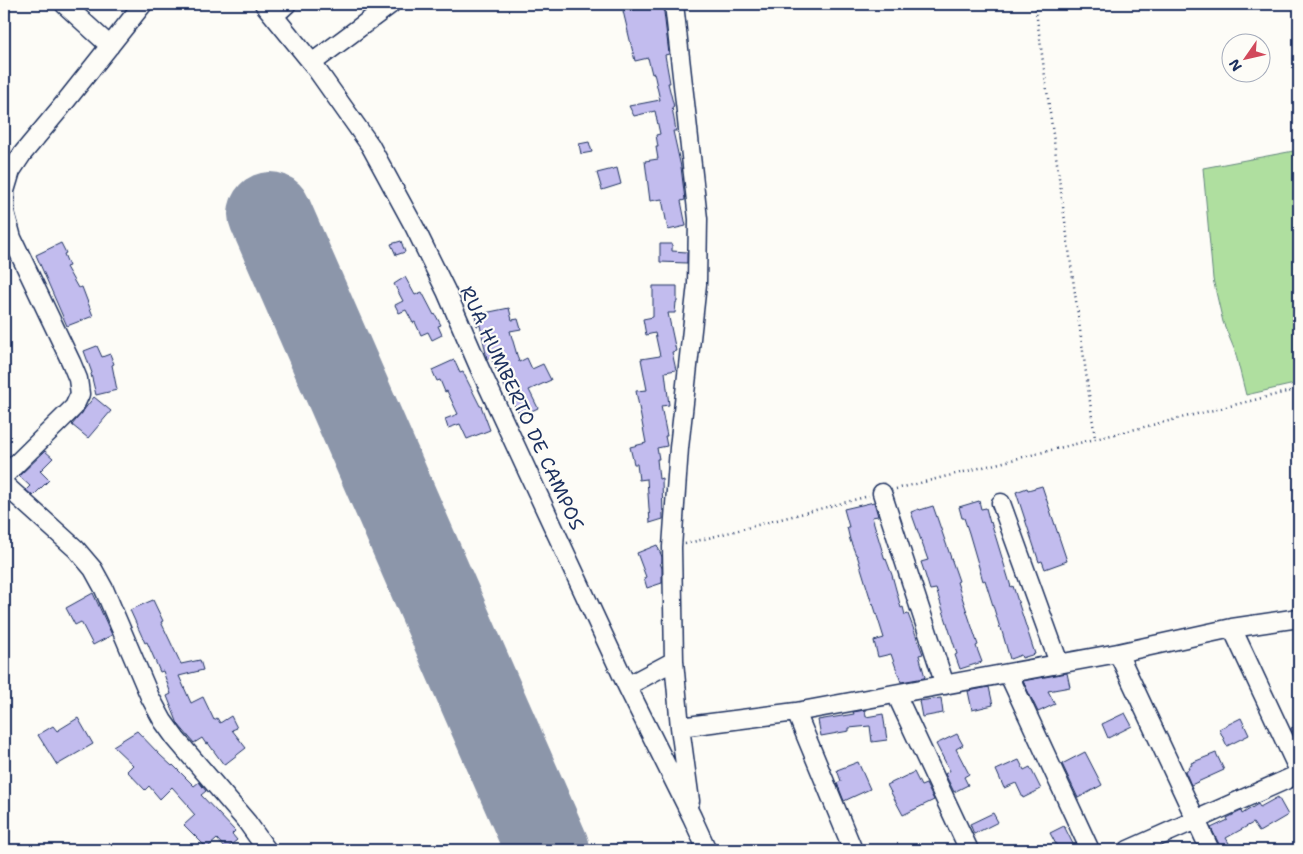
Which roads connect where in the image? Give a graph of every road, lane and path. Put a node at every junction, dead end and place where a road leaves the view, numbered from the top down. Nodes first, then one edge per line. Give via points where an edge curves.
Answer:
1 (64, 4) edge
2 (143, 4) edge
3 (391, 4) edge
4 (674, 4) edge
5 (1035, 4) edge
6 (275, 8) edge
7 (110, 46) junction
8 (312, 63) junction
9 (1299, 389) edge
10 (1095, 439) junction
11 (4, 476) edge
12 (4, 484) edge
13 (882, 493) junction
14 (1001, 503) dead end
15 (672, 547) junction
16 (1299, 618) edge
17 (1232, 628) junction
18 (1118, 653) junction
19 (674, 661) junction
20 (1059, 663) junction
21 (1008, 673) junction
22 (945, 685) junction
23 (627, 686) junction
24 (896, 694) junction
25 (796, 712) junction
26 (680, 727) junction
27 (1299, 773) edge
28 (692, 816) junction
29 (1195, 820) junction
30 (267, 850) edge
31 (707, 850) edge
32 (853, 850) edge
33 (968, 850) edge
34 (1090, 850) edge
35 (1128, 850) edge
36 (1210, 850) edge

1 - 7 street
2 - 7 street
3 - 8 street
4 - 15 street via 698,219 697,284
5 - 10 path
6 - 8 street, RUA HUMBERTO DE CAMPOS
7 - 11 street via 23,153 11,171 5,191 5,212 12,238 71,362 80,394 74,407
8 - 23 street, RUA HUMBERTO DE CAMPOS via 370,145 415,228
9 - 10 path
10 - 13 path
12 - 30 street via 76,549 93,569 163,721
13 - 15 path
13 - 22 street
14 - 20 street
15 - 19 street
16 - 17 street
17 - 18 street
17 - 27 street
18 - 20 street
18 - 29 street
19 - 23 street
19 - 26 street
20 - 21 street
21 - 22 street
21 - 34 street
22 - 24 street
23 - 28 street, RUA HUMBERTO DE CAMPOS
24 - 25 street
24 - 33 street
25 - 26 street
25 - 32 street
26 - 28 street
27 - 29 street
28 - 31 street, RUA HUMBERTO DE CAMPOS
29 - 35 street
29 - 36 street

